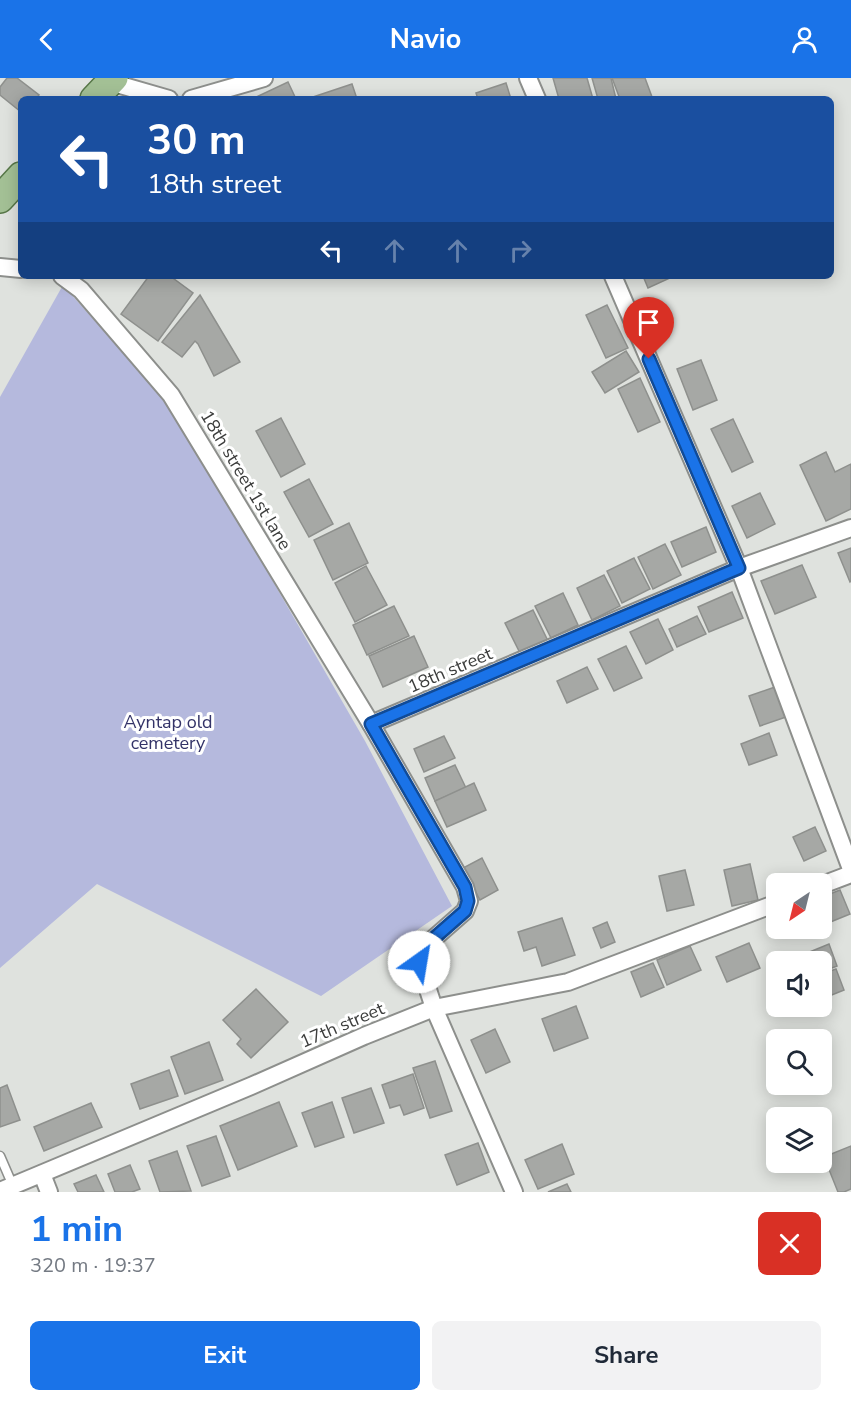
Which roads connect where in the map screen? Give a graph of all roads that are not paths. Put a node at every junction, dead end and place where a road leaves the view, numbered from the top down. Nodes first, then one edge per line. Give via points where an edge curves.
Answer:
1 (264, 78) edge
2 (528, 78) edge
3 (106, 86) edge
4 (154, 96) edge
5 (201, 96) edge
6 (536, 96) edge
7 (18, 179) edge
8 (0, 199) edge
9 (0, 267) edge
10 (18, 269) edge
11 (66, 279) edge
12 (614, 279) edge
13 (851, 528) edge
14 (739, 568) junction
15 (371, 724) junction
16 (851, 869) edge
17 (851, 874) edge
18 (832, 881) edge
19 (766, 907) edge
20 (434, 1008) junction
21 (0, 1156) edge
22 (42, 1174) junction
23 (7, 1189) edge
24 (49, 1192) edge
25 (514, 1192) edge

1 - 5 street
2 - 6 street
3 - 4 street
7 - 8 main road
9 - 10 street
11 - 15 street, 18th street 1st lane via 81,290 171,395
12 - 14 street
13 - 14 street, 18th street
14 - 15 street, 18th street
14 - 16 street
15 - 20 street via 465,887 465,911 424,947 419,962
17 - 18 street
19 - 20 street, 17th street via 568,982
20 - 22 street, 17th street
20 - 25 street
21 - 23 lane
22 - 23 street, 17th street
22 - 24 street

